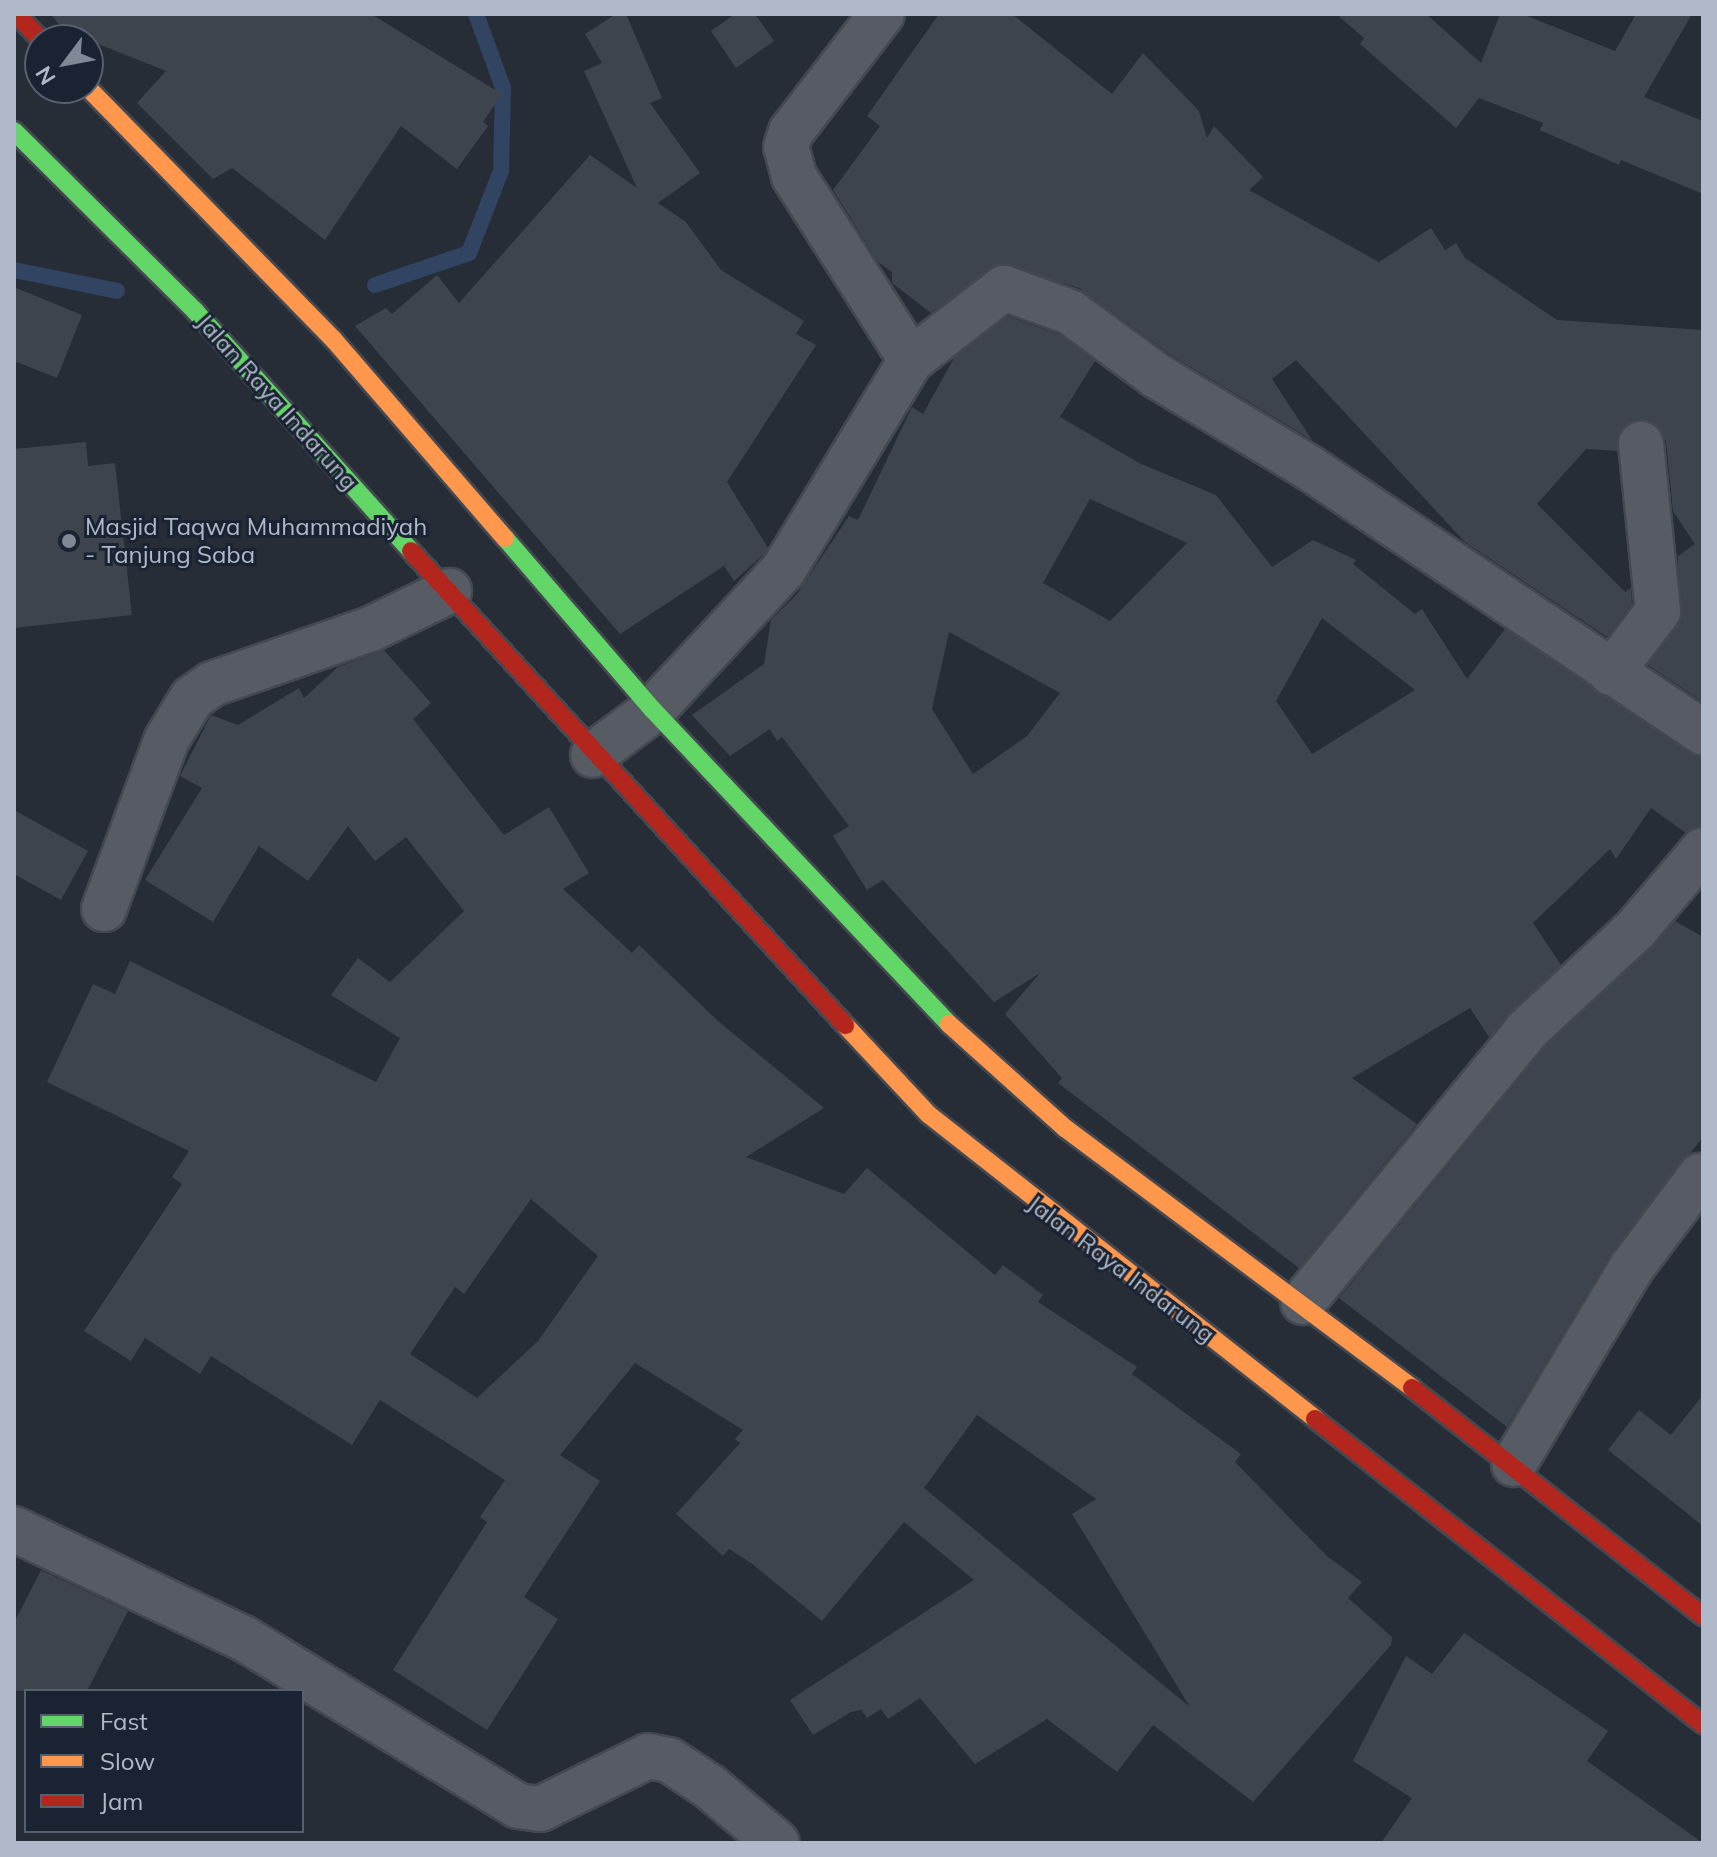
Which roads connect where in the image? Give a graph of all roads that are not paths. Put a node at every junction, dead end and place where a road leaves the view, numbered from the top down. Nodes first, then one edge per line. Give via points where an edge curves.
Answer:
1 (882, 14) edge
2 (104, 104) edge
3 (14, 131) edge
4 (911, 360) junction
5 (1641, 444) dead end
6 (449, 591) junction
7 (1611, 673) junction
8 (653, 710) junction
9 (1703, 732) edge
10 (593, 755) junction
11 (1703, 850) edge
12 (104, 909) dead end
13 (1700, 1176) dead end
14 (1303, 1302) junction
15 (1514, 1464) junction
16 (14, 1529) edge
17 (1703, 1616) edge
18 (1703, 1724) edge
19 (777, 1843) edge

1 - 4 street via 791,132 786,147 794,176
2 - 8 highway via 333,339
3 - 6 highway, Jalan Raya Indarung via 195,311
4 - 7 street via 1004,288 1041,298 1308,467
4 - 8 street via 784,569
5 - 7 street via 1658,611
6 - 10 highway, Jalan Raya Indarung
6 - 12 street via 358,634 212,684 192,698 167,739
7 - 9 street
8 - 10 street
8 - 14 highway via 923,1000 1065,1128
10 - 18 highway, Jalan Raya Indarung via 928,1114
11 - 14 street via 1635,930 1527,1030
13 - 15 street via 1632,1267
14 - 15 highway
15 - 17 highway
16 - 19 street via 243,1638 518,1806 540,1809 648,1756 669,1760 710,1787

